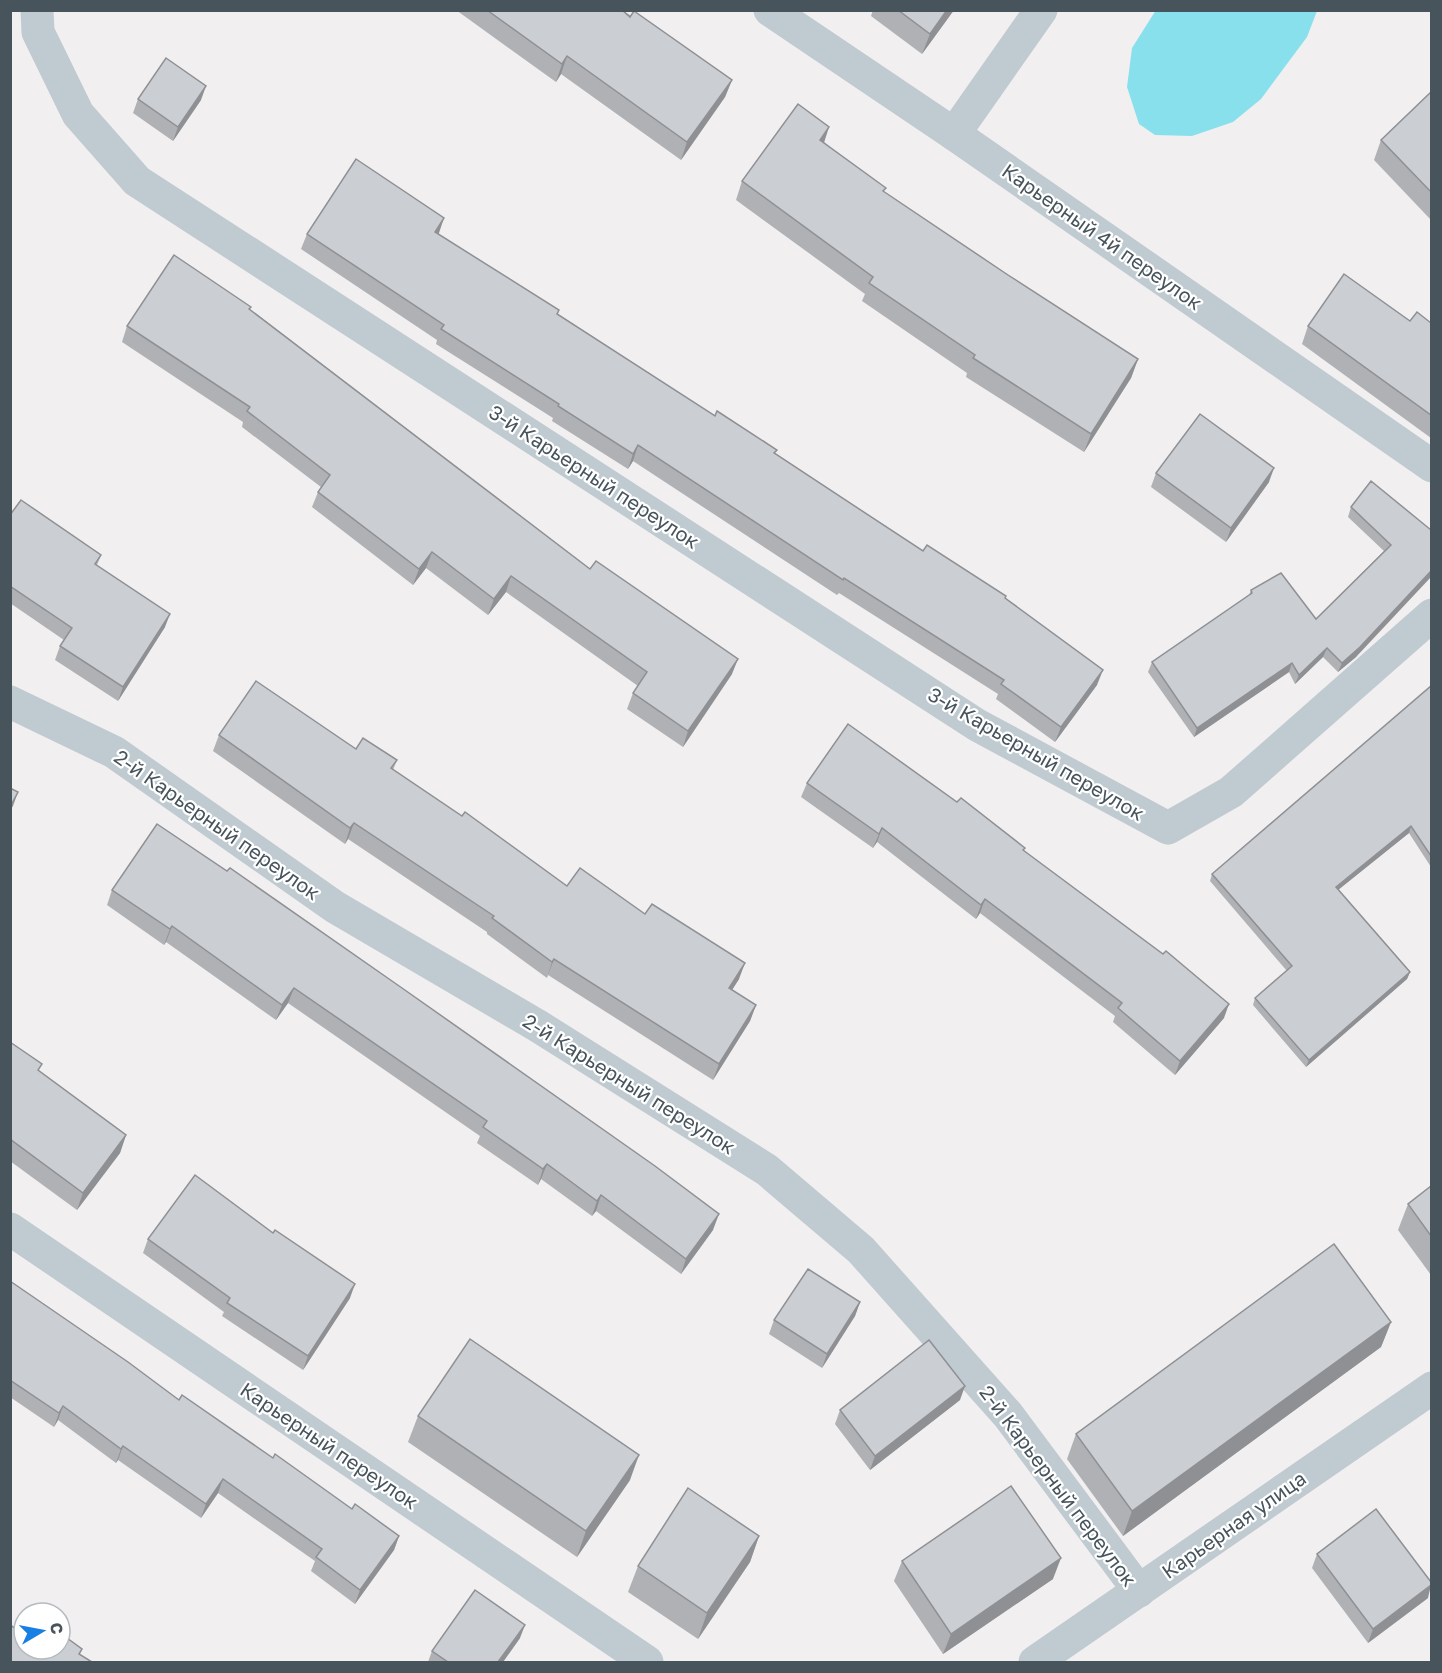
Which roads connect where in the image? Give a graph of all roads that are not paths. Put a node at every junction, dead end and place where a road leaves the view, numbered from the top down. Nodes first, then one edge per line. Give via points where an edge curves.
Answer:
1 (37, 10) edge
2 (770, 10) edge
3 (1041, 10) edge
4 (954, 134) junction
5 (1431, 466) edge
6 (1431, 615) edge
7 (10, 702) edge
8 (10, 1229) edge
9 (1431, 1388) edge
10 (1139, 1592) junction
11 (647, 1662) edge
12 (1035, 1662) edge

1 - 6 street, 3-й Карьерный переулок via 38,32 78,114 137,181 977,725 1168,828 1231,792
2 - 4 street, Карьерный 4й переулок
3 - 4 street
4 - 5 street, Карьерный 4й переулок
7 - 10 street, 2-й Карьерный переулок via 114,752 335,907 538,1026 767,1170 861,1250 1008,1415
8 - 11 street, Карьерный переулок
9 - 10 street, Карьерная улица
10 - 12 street, Карьерная улица

